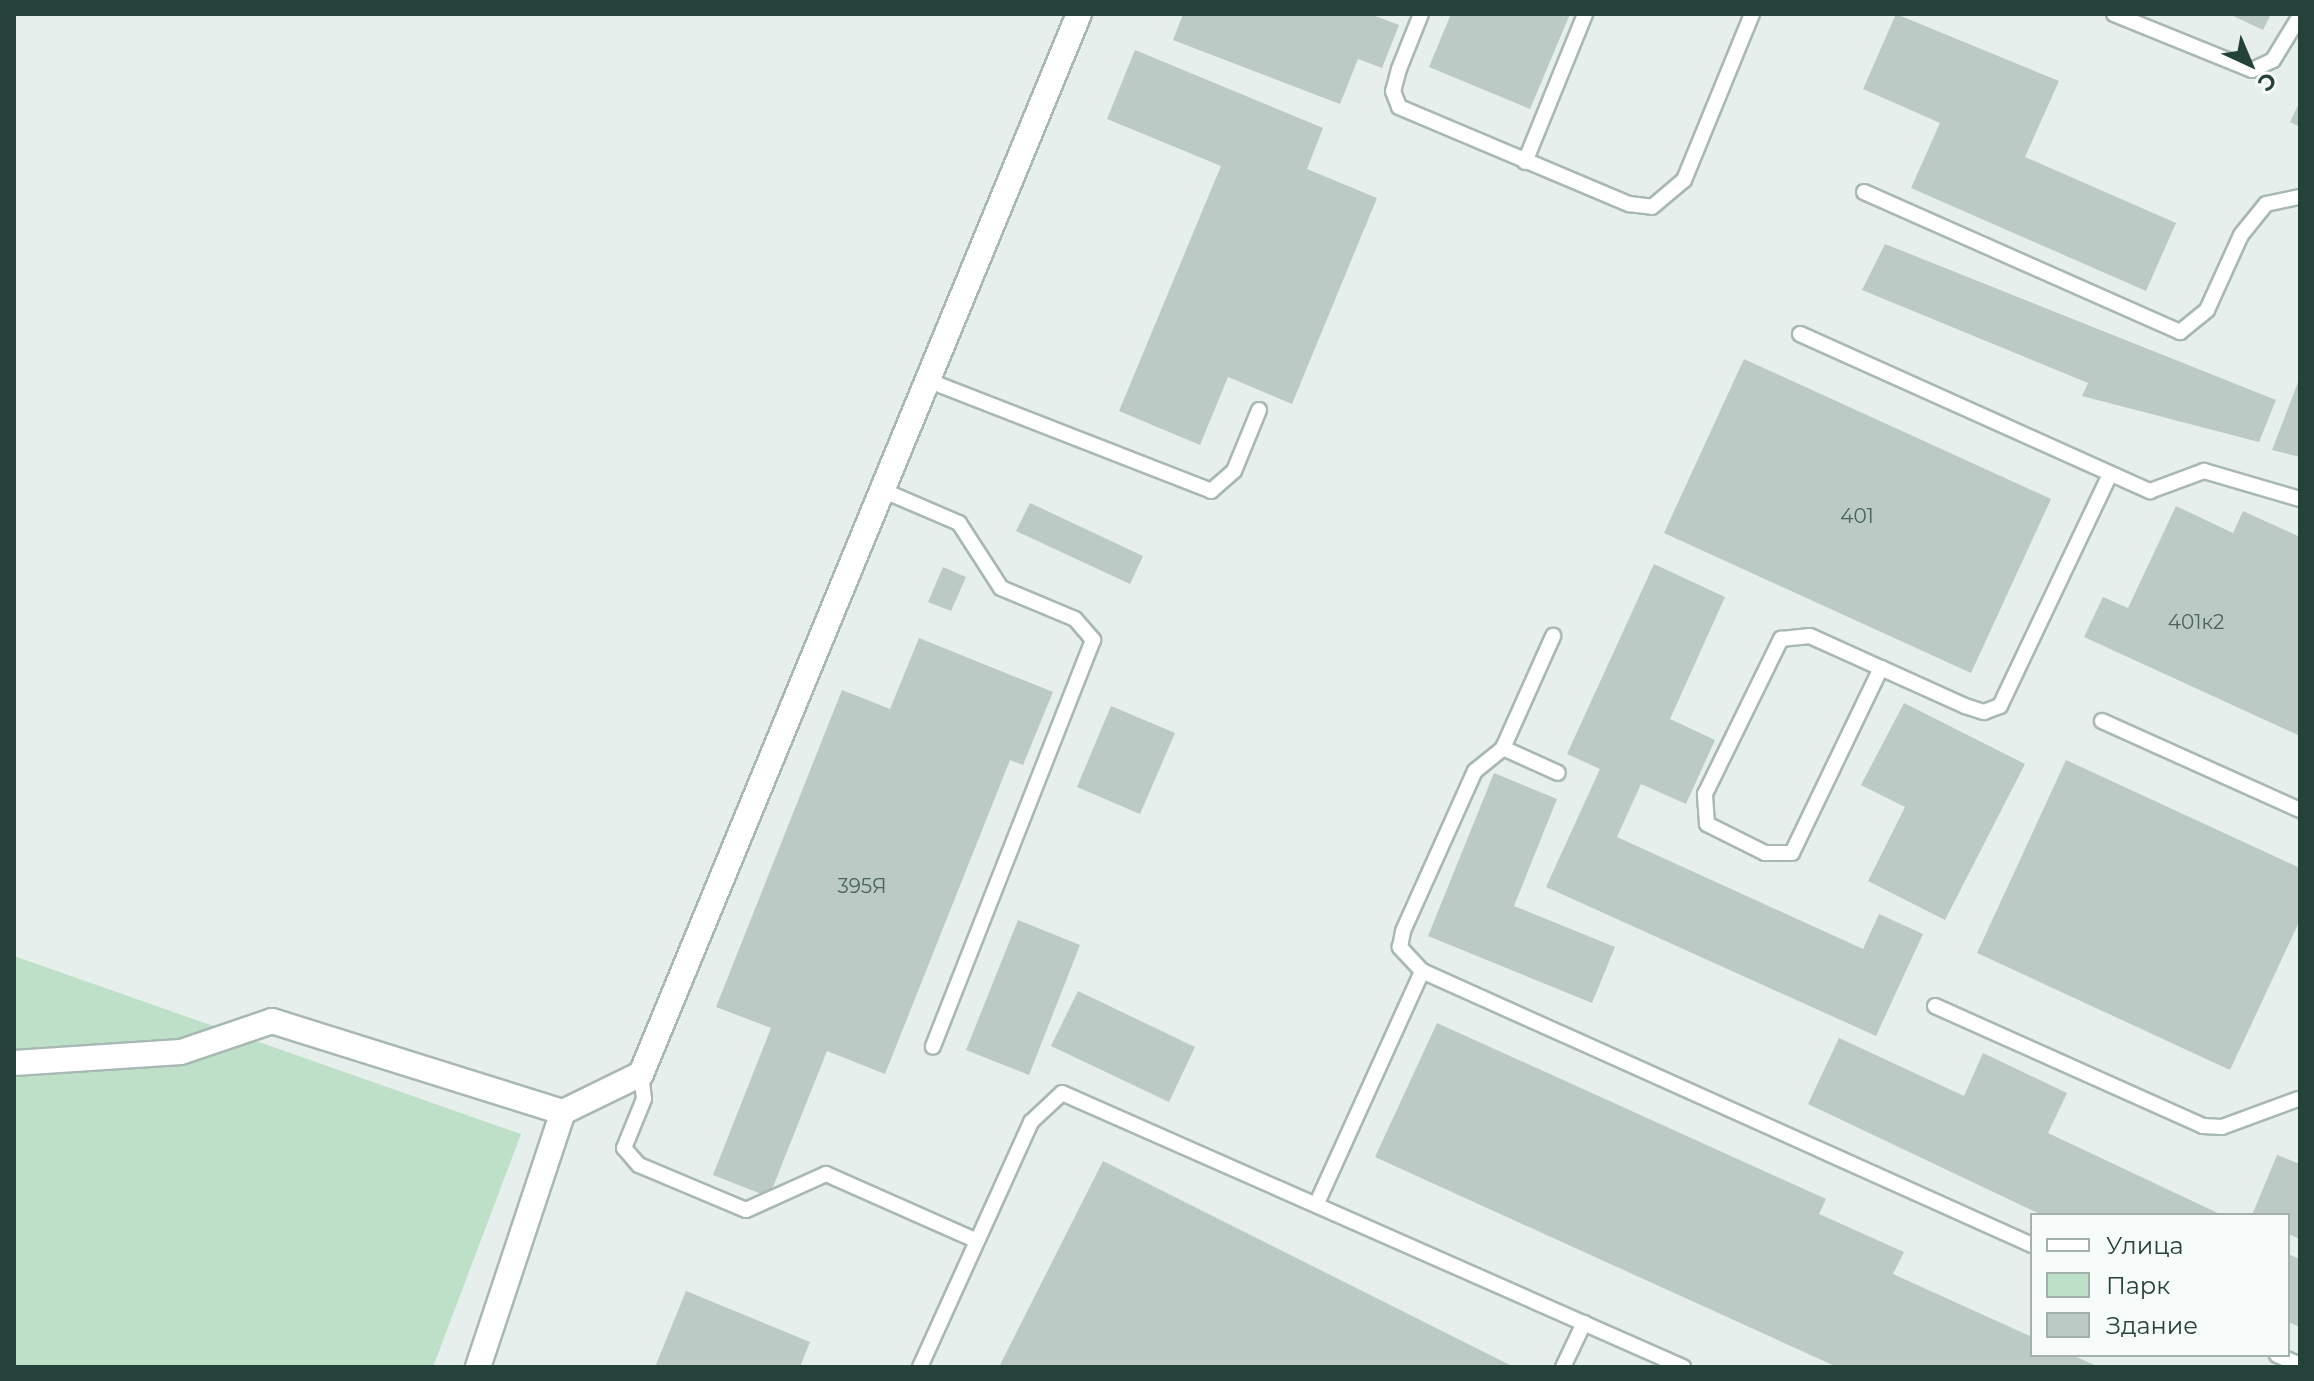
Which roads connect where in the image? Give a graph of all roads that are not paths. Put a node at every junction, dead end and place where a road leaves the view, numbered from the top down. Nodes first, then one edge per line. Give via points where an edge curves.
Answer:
1 (1079, 14) edge
2 (1421, 14) edge
3 (1585, 14) edge
4 (1752, 14) edge
5 (2114, 14) edge
6 (2300, 16) edge
7 (1525, 162) junction
8 (1864, 192) dead end
9 (2300, 197) edge
10 (1800, 334) dead end
11 (927, 380) junction
12 (1259, 410) dead end
13 (2110, 474) junction
14 (882, 490) junction
15 (2300, 499) edge
16 (1553, 636) dead end
17 (1881, 668) junction
18 (2102, 721) dead end
19 (1503, 748) junction
20 (1558, 773) dead end
21 (2300, 810) edge
22 (1422, 971) junction
23 (1935, 1006) dead end
24 (933, 1047) dead end
25 (14, 1063) edge
26 (641, 1074) junction
27 (2299, 1099) edge
28 (563, 1112) junction
29 (1317, 1203) junction
30 (977, 1241) junction
31 (2030, 1244) edge
32 (1584, 1323) junction
33 (2282, 1357) edge
34 (2300, 1365) edge
35 (478, 1367) edge
36 (920, 1367) edge
37 (1563, 1367) edge
38 (1683, 1367) edge

1 - 11 street
2 - 7 lane via 1393,91 1399,107
3 - 7 lane
4 - 7 lane via 1671,197 1652,207 1629,204
5 - 6 lane via 2252,70 2273,60
8 - 9 lane via 2180,332 2207,310 2241,235 2266,204
10 - 13 lane
11 - 12 lane via 1211,491 1234,471
11 - 14 street
13 - 15 lane via 2150,491 2204,471
13 - 17 lane via 2000,706 1984,712
14 - 24 lane via 959,523 1001,588 1075,619 1093,640
14 - 26 street
16 - 19 lane
17 - 17 lane via 1810,636 1781,639 1705,794 1707,824 1765,853 1792,853
18 - 21 lane
19 - 20 lane
19 - 22 lane via 1475,771 1403,931 1400,947
22 - 29 lane
22 - 31 lane
23 - 27 lane via 2203,1126 2222,1127
25 - 28 street via 181,1052 272,1021
26 - 28 street
26 - 30 lane via 644,1099 624,1148 639,1165 746,1210 826,1174
28 - 35 street
29 - 30 lane via 1062,1093 1031,1122
29 - 32 lane
30 - 36 lane
32 - 37 lane
32 - 38 lane
33 - 34 lane

